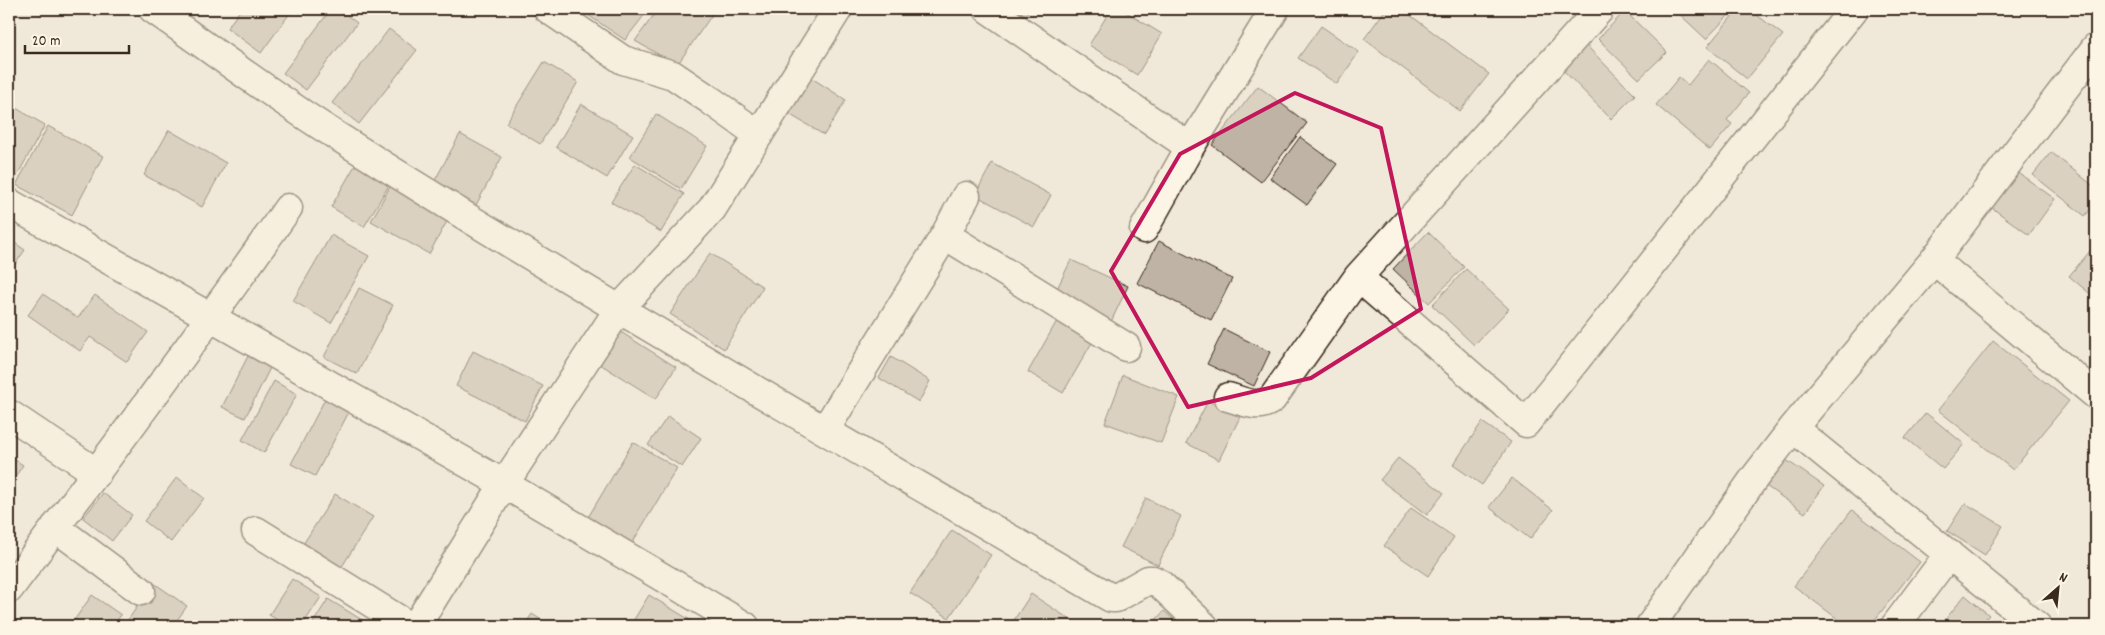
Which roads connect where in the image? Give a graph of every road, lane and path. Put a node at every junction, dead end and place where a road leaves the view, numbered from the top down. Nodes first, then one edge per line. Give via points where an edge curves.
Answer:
1 (153, 9) edge
2 (548, 9) edge
3 (838, 9) edge
4 (988, 9) edge
5 (1275, 9) edge
6 (1600, 9) edge
7 (1854, 9) edge
8 (2096, 47) edge
9 (759, 135) junction
10 (1190, 147) junction
11 (966, 196) dead end
12 (9, 202) edge
13 (288, 208) dead end
14 (1144, 229) dead end
15 (944, 235) junction
16 (1934, 260) junction
17 (1358, 277) junction
18 (619, 309) junction
19 (212, 318) junction
20 (1126, 347) dead end
21 (2096, 395) edge
22 (1228, 397) dead end
23 (9, 414) edge
24 (1793, 428) junction
25 (825, 430) junction
26 (97, 473) junction
27 (504, 484) junction
28 (55, 527) junction
29 (256, 531) dead end
30 (1948, 554) junction
31 (9, 589) edge
32 (141, 591) dead end
33 (409, 626) edge
34 (416, 626) edge
35 (745, 626) edge
36 (1204, 626) edge
37 (1650, 626) edge
38 (1896, 626) edge
39 (2037, 626) edge

1 - 18 street via 327,130
2 - 9 street via 623,60 673,76
3 - 9 street
4 - 10 street
5 - 10 street
6 - 17 street
7 - 17 street via 1526,423
8 - 16 street
9 - 18 street via 712,209
10 - 14 street
11 - 15 street
12 - 19 street
13 - 19 street
15 - 20 street
15 - 25 street
16 - 21 street
16 - 24 street
17 - 22 street via 1272,399 1258,406
18 - 25 street
18 - 27 street
19 - 26 street
19 - 27 street
23 - 26 street
24 - 30 street
24 - 37 street
25 - 36 street via 1111,598 1153,580
26 - 28 street
27 - 34 street
27 - 35 street
28 - 31 street
28 - 32 street
29 - 33 street
30 - 38 street
30 - 39 street

